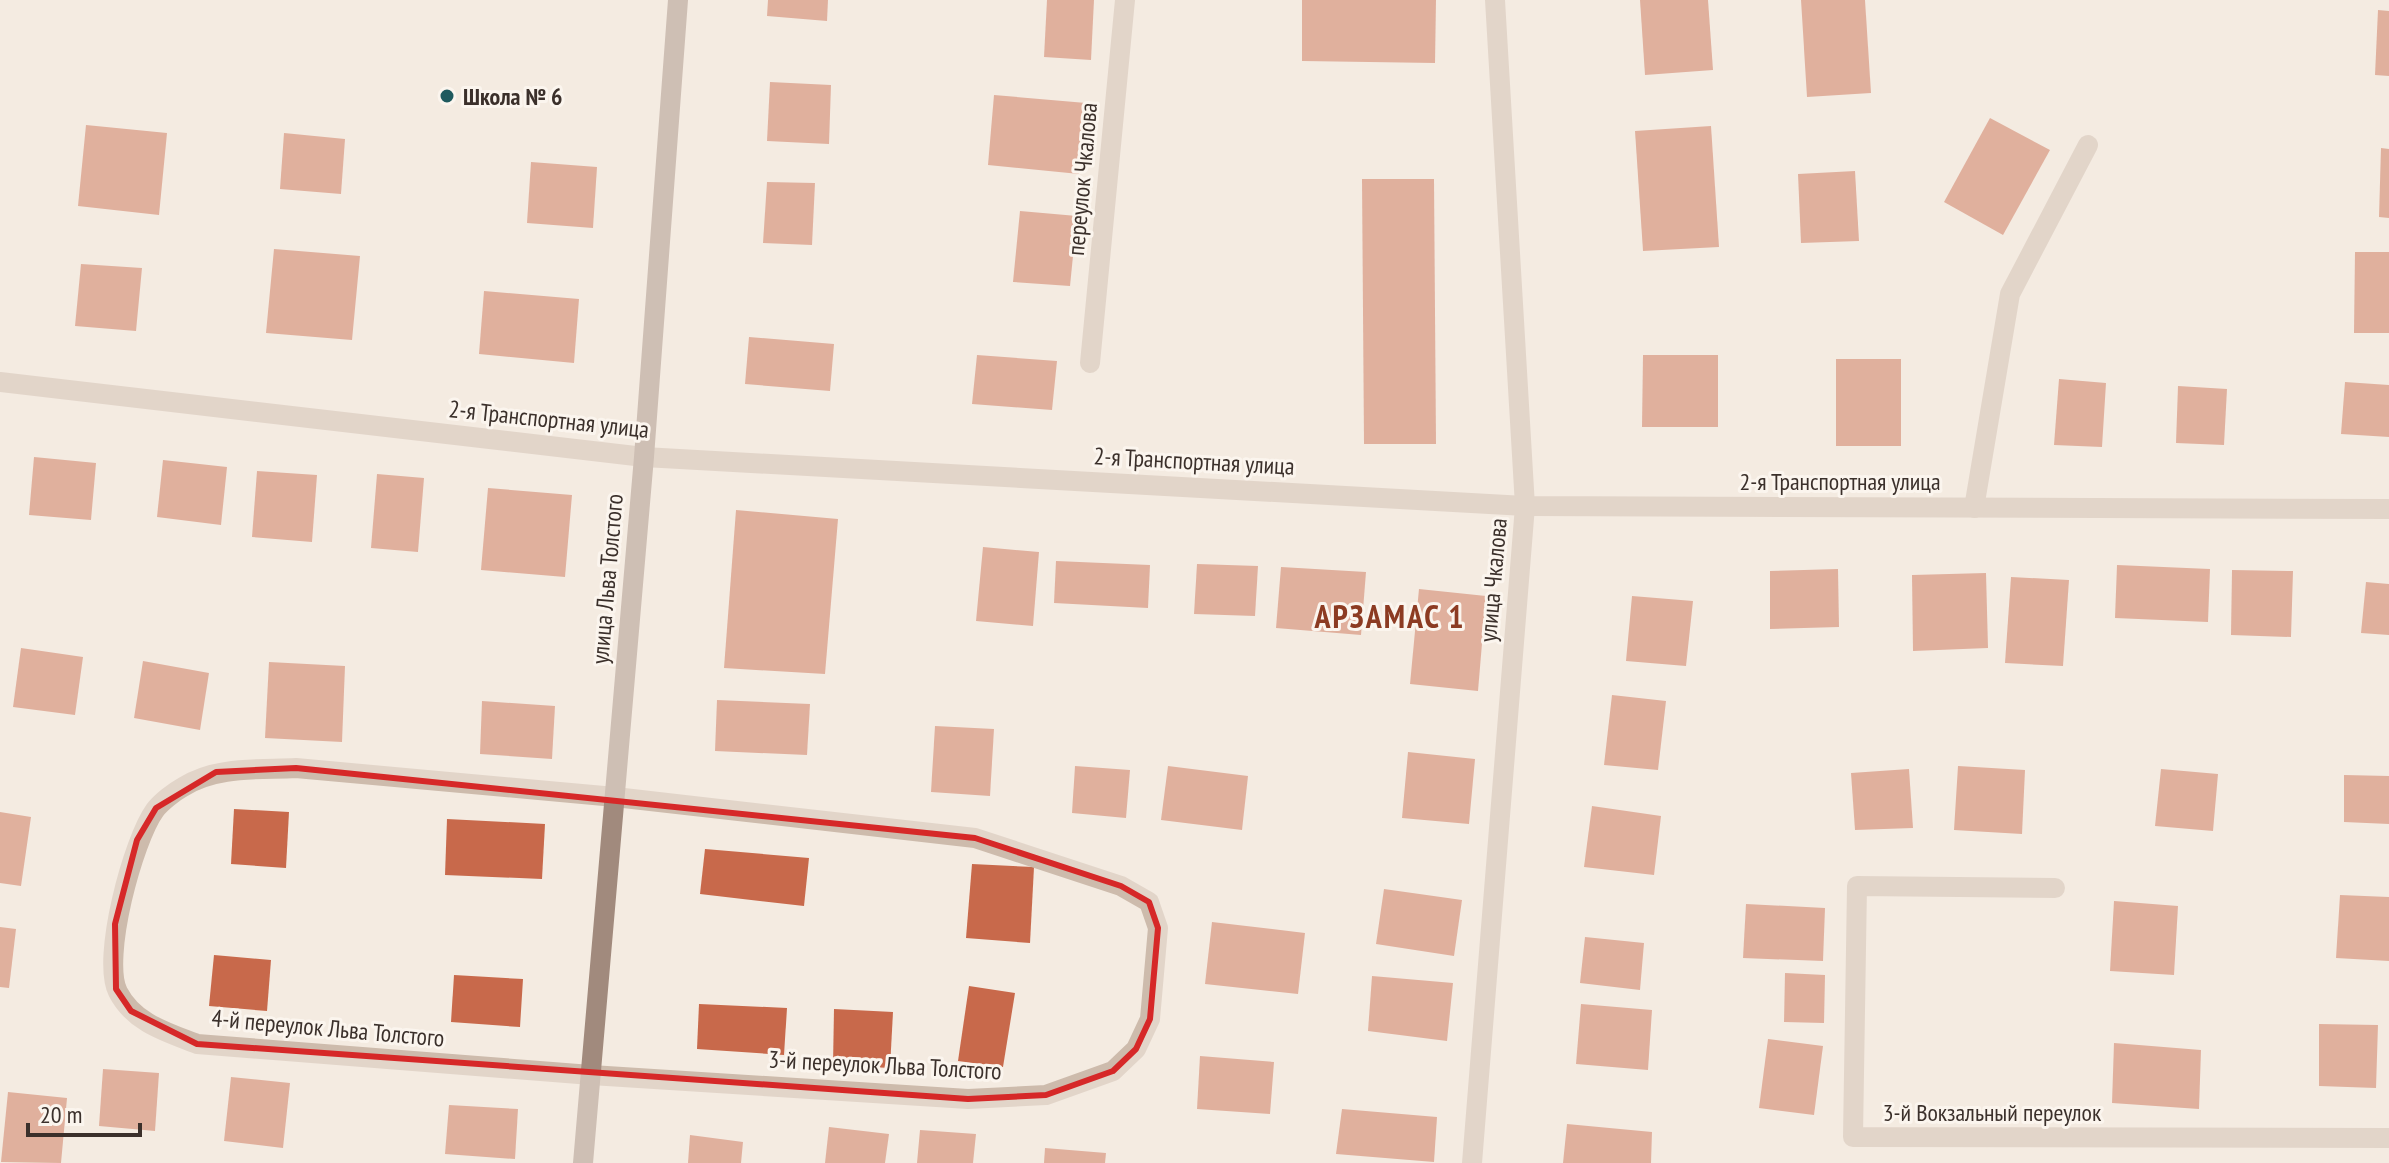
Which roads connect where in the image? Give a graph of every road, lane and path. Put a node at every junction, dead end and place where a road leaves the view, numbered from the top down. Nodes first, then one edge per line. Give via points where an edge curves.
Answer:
1 (678, 0) edge
2 (1125, 0) edge
3 (1495, 0) edge
4 (2088, 145) dead end
5 (1090, 363) dead end
6 (0, 382) edge
7 (644, 457) junction
8 (1525, 506) junction
9 (1974, 508) junction
10 (2389, 509) edge
11 (615, 797) junction
12 (2055, 888) dead end
13 (591, 1075) junction
14 (2389, 1138) edge
15 (583, 1163) edge
16 (1472, 1163) edge

1 - 7 street, улица Льва Толстого
2 - 5 street, переулок Чкалова
3 - 8 street, улица Чкалова
4 - 9 street via 2010,294
6 - 7 street, 2-я Транспортная улица
7 - 8 street, 2-я Транспортная улица
7 - 11 street, улица Льва Толстого
8 - 9 street, 2-я Транспортная улица
8 - 16 street, улица Чкалова
9 - 10 street, 2-я Транспортная улица
11 - 13 street, улица Льва Толстого
11 - 13 street, 4-й переулок Льва Толстого via 296,768 216,772 183,786 156,808 137,840 115,924 116,989 131,1011 155,1028 197,1044
11 - 13 street, 3-й переулок Льва Толстого via 975,838 1121,886 1149,902 1158,928 1150,1019 1136,1049 1113,1071 1046,1095 968,1099
12 - 14 street, 3-й Вокзальный переулок via 1857,886 1853,1137
13 - 15 street, улица Льва Толстого

